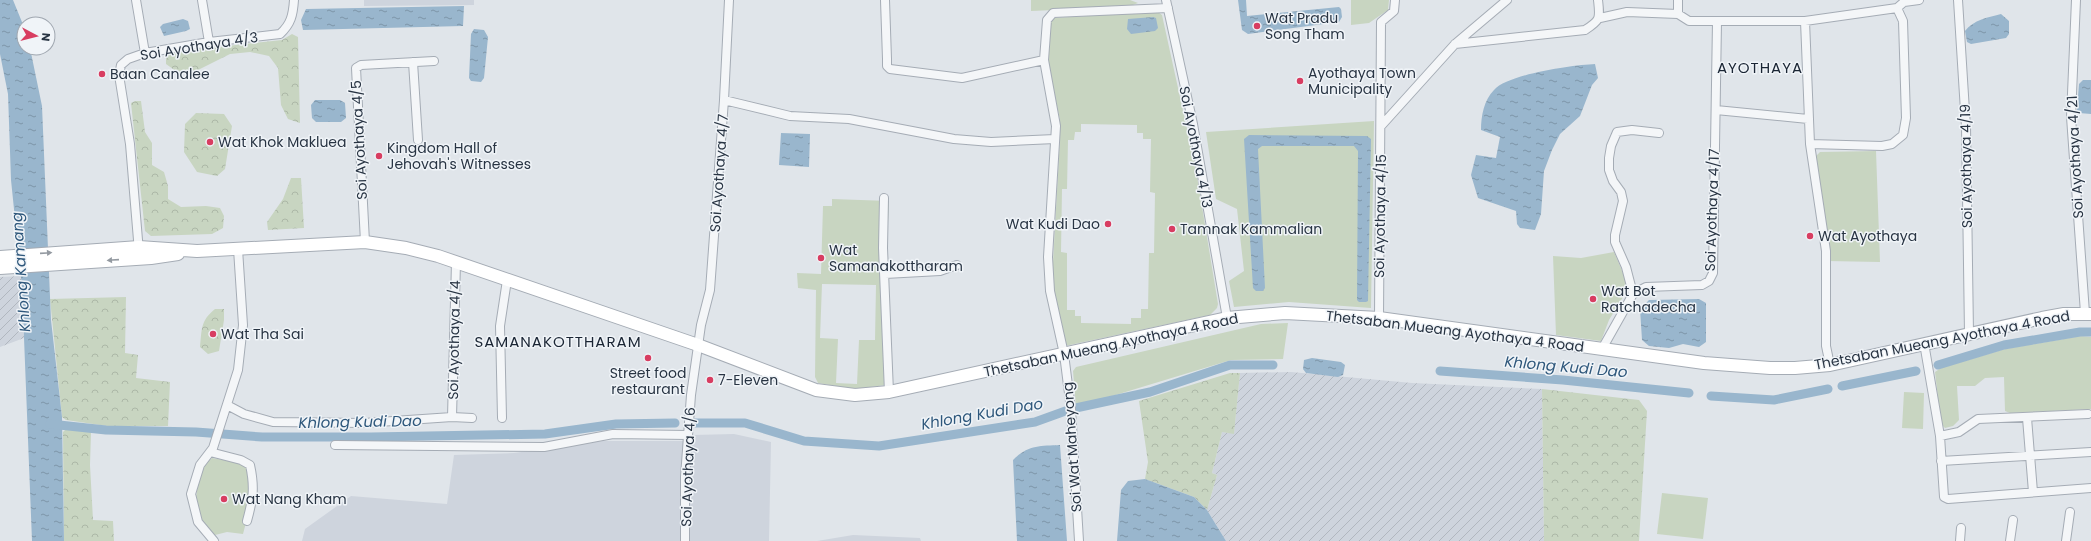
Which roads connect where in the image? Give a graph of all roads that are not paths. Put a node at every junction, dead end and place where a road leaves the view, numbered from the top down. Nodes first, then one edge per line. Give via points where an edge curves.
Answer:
1 (136, 0) edge
2 (202, 0) edge
3 (294, 0) edge
4 (729, 0) edge
5 (885, 0) edge
6 (1395, 0) edge
7 (1507, 0) edge
8 (1598, 0) edge
9 (1678, 0) edge
10 (1919, 0) edge
11 (1958, 0) edge
12 (2076, 0) edge
13 (1167, 4) edge
14 (1897, 8) junction
15 (1678, 14) junction
16 (1600, 18) junction
17 (1717, 21) junction
18 (1804, 21) junction
19 (209, 42) junction
20 (1455, 44) junction
21 (145, 53) junction
22 (1044, 60) junction
23 (434, 61) dead end
24 (413, 62) junction
25 (724, 100) junction
26 (1716, 110) junction
27 (1808, 119) junction
28 (1381, 126) junction
29 (1659, 133) dead end
30 (1055, 139) junction
31 (418, 140) dead end
32 (1810, 144) junction
33 (884, 198) dead end
34 (365, 242) junction
35 (238, 249) junction
36 (139, 253) junction
37 (0, 257) edge
38 (65, 258) junction
39 (456, 262) junction
40 (957, 265) dead end
41 (0, 268) edge
42 (885, 274) junction
43 (507, 280) junction
44 (1633, 294) junction
45 (2088, 313) edge
46 (1227, 318) junction
47 (1379, 318) junction
48 (1969, 333) junction
49 (1924, 343) junction
50 (698, 346) junction
51 (1602, 349) junction
52 (1064, 354) junction
53 (1830, 365) junction
54 (889, 392) junction
55 (226, 409) junction
56 (2088, 414) dead end
57 (452, 417) junction
58 (472, 418) dead end
59 (502, 418) dead end
60 (2027, 418) junction
61 (688, 435) junction
62 (1940, 436) junction
63 (335, 445) dead end
64 (211, 450) junction
65 (2091, 452) edge
66 (2031, 456) junction
67 (1941, 461) junction
68 (2091, 488) edge
69 (2033, 492) junction
70 (2070, 512) dead end
71 (2013, 520) dead end
72 (248, 521) dead end
73 (1961, 528) dead end
74 (214, 541) edge
75 (685, 541) edge
76 (1079, 541) edge
77 (1960, 541) edge
78 (2010, 541) edge
79 (2066, 541) edge

1 - 21 street
2 - 19 street
3 - 19 street, Soi Ayothaya 4/3 via 294,14 288,27 280,34
4 - 25 street, Soi Ayothaya 4/7
5 - 22 street via 886,59 890,69 962,78
6 - 28 street, Soi Ayothaya 4/15 via 1394,11 1381,22
7 - 20 street
8 - 16 street
9 - 15 street
10 - 14 street via 1904,2
11 - 48 street, Soi Ayothaya 4/19 via 1966,127
12 - 45 street, Soi Ayothaya 4/21 via 2072,122
13 - 22 street, Soi Wat Maheyong via 1053,13 1047,20
13 - 46 street, Soi Ayothaya 4/13 via 1193,128
14 - 18 street
14 - 32 street via 1903,21 1906,118 1902,135 1892,144 1882,146
15 - 16 street via 1627,12
15 - 17 street via 1689,21
16 - 20 street via 1585,30
17 - 18 street
17 - 26 street, Soi Ayothaya 4/17
18 - 27 street
19 - 21 street, Soi Ayothaya 4/3
20 - 28 street
21 - 36 street, Soi Ayothaya 4/3 via 128,59 121,65 119,75 130,144
22 - 30 street, Soi Wat Maheyong via 1054,112
23 - 24 street, Soi Ayothaya 4/5
24 - 31 street
24 - 34 street, Soi Ayothaya 4/5 via 361,65 356,68
25 - 30 street via 790,116 849,119 954,139 991,142
25 - 50 street, Soi Ayothaya 4/7 via 710,290
26 - 27 street
26 - 44 street, Soi Ayothaya 4/17 via 1713,273 1709,281 1702,285 1646,287
27 - 32 street
28 - 47 street, Soi Ayothaya 4/15
29 - 44 street via 1632,130 1617,132 1610,152 1610,170 1623,201 1615,242
30 - 52 street, Soi Wat Maheyong via 1048,257 1050,291
32 - 53 street via 1826,251 1826,346
33 - 42 street
34 - 35 street, Thetsaban Mueang Ayothaya 4 Road
34 - 39 street, Thetsaban Mueang Ayothaya 4 Road via 406,248
35 - 36 street, Thetsaban Mueang Ayothaya 4 Road
35 - 55 street via 243,325 238,370
36 - 38 street, Thetsaban Mueang Ayothaya 4 Road
37 -> 38 street, Thetsaban Mueang Ayothaya 4 Road
38 - 41 street, Thetsaban Mueang Ayothaya 4 Road
39 - 43 street, Thetsaban Mueang Ayothaya 4 Road
39 - 57 street, Soi Ayothaya 4/4
40 - 42 street via 940,271
42 - 54 street
43 - 50 street, Thetsaban Mueang Ayothaya 4 Road
43 - 59 street via 500,326
44 - 51 street
45 - 48 street, Thetsaban Mueang Ayothaya 4 Road via 2042,318
46 - 47 street, Thetsaban Mueang Ayothaya 4 Road via 1284,313
46 - 52 street, Thetsaban Mueang Ayothaya 4 Road
47 - 51 street, Thetsaban Mueang Ayothaya 4 Road
48 - 49 street, Thetsaban Mueang Ayothaya 4 Road
49 - 53 street, Thetsaban Mueang Ayothaya 4 Road
49 - 62 street
50 - 54 street, Thetsaban Mueang Ayothaya 4 Road via 816,390 855,395
50 - 61 street, Soi Ayothaya 4/6
51 - 53 street, Thetsaban Mueang Ayothaya 4 Road via 1704,363 1770,368
52 - 54 street, Thetsaban Mueang Ayothaya 4 Road
52 - 76 street, Soi Wat Maheyong via 1071,409
55 - 57 street via 273,422 364,423
55 - 64 street
56 - 60 street
57 - 58 street
60 - 62 street via 1978,419 1959,432
60 - 66 street
61 - 63 street via 613,434 544,447
61 - 75 street, Soi Ayothaya 4/6
62 - 67 street
64 - 72 street via 241,460 250,466 255,485
64 - 74 street via 200,465 191,494 198,522
65 - 66 street
66 - 67 street
66 - 69 street
67 - 69 street via 1944,497 1948,499
68 - 69 street
70 - 79 street
71 - 78 street
73 - 77 street

